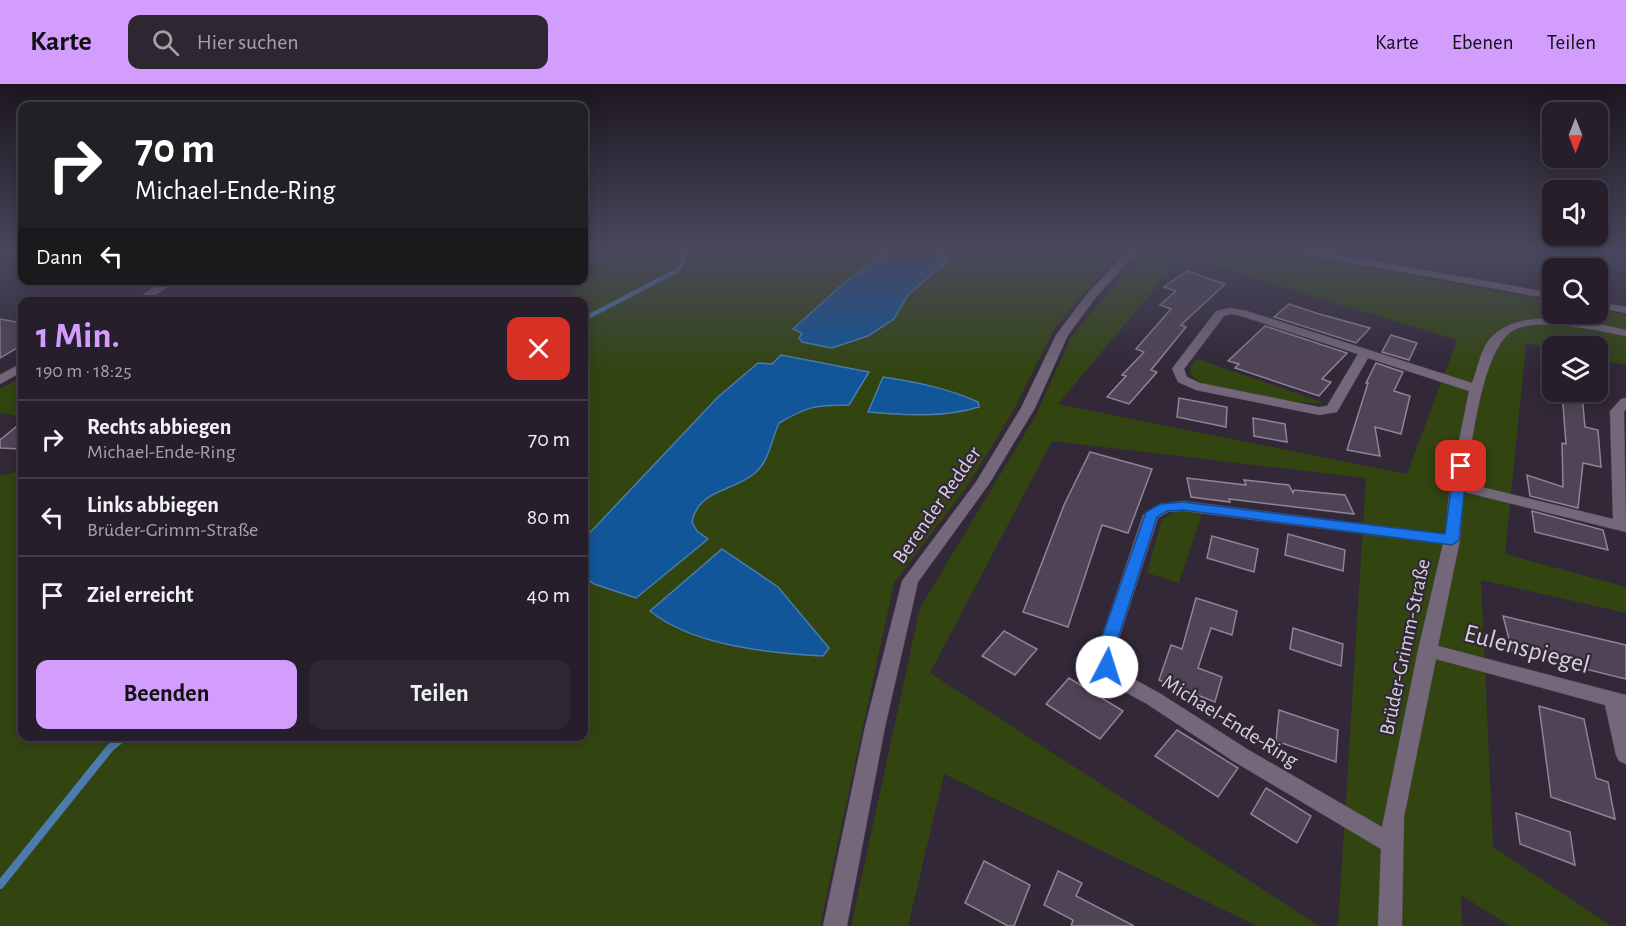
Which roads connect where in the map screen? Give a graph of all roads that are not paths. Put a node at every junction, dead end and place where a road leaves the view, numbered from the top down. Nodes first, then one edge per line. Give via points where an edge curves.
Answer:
1 (1096, 290) edge
2 (1520, 290) edge
3 (1542, 294) edge
4 (1608, 307) edge
5 (1626, 310) edge
6 (1626, 333) edge
7 (1365, 353) junction
8 (18, 369) edge
9 (0, 380) edge
10 (1476, 389) junction
11 (1626, 402) edge
12 (1457, 486) junction
13 (1624, 527) edge
14 (1452, 540) junction
15 (1427, 650) junction
16 (1620, 702) edge
17 (1626, 755) edge
18 (1392, 844) junction
19 (835, 926) edge
20 (1390, 926) edge

1 - 19 street, Berender Redder via 1062,335 1028,408 982,484 910,581 875,727
2 - 3 street
4 - 5 street
6 - 10 street, Brüder-Grimm-Straße via 1568,323 1526,323 1509,328 1493,343
7 - 7 street via 1231,311 1220,314 1178,369 1182,379 1196,386 1319,411 1332,409
7 - 10 street
8 - 9 street
10 - 12 street, Brüder-Grimm-Straße
11 - 13 street via 1617,411
12 - 13 street
12 - 14 street, Brüder-Grimm-Straße
14 - 15 street, Brüder-Grimm-Straße
14 - 18 street, Michael-Ende-Ring via 1183,506 1165,507 1151,515 1104,654 1107,667 1116,678
15 - 16 street, Eulenspiegel
15 - 18 street, Brüder-Grimm-Straße via 1393,817
16 - 17 street, Eulenspiegel
18 - 20 street, Brüder-Grimm-Straße

